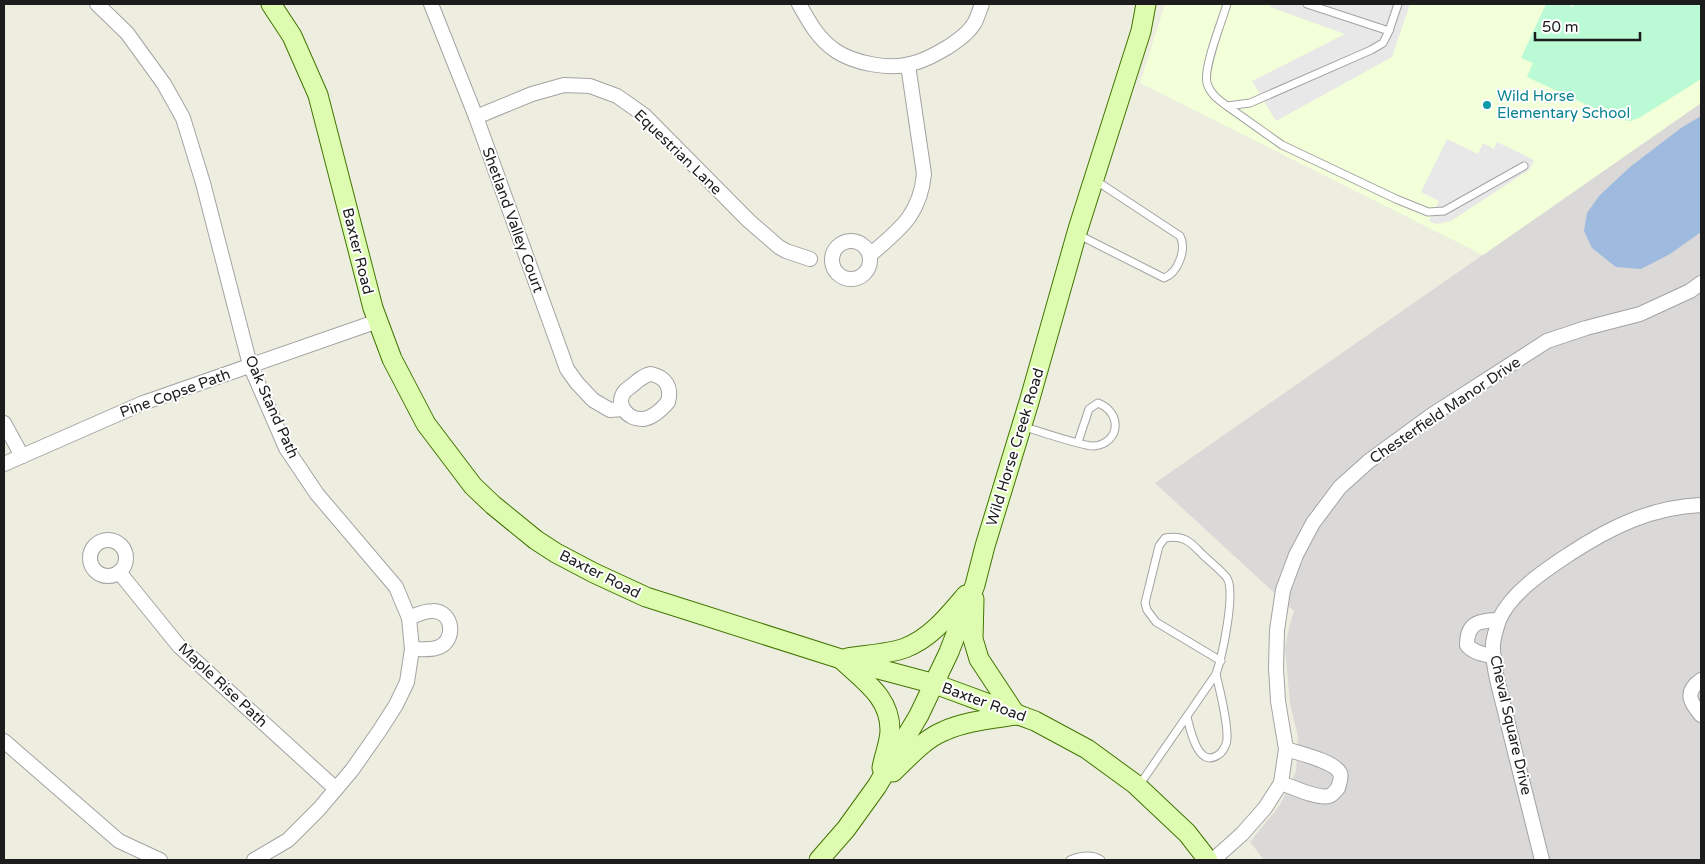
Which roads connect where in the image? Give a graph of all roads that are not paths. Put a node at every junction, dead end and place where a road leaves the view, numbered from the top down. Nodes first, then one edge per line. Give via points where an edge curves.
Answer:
1 (97, 4) edge
2 (271, 4) edge
3 (430, 4) edge
4 (799, 4) edge
5 (982, 4) edge
6 (1146, 4) edge
7 (1227, 4) edge
8 (1307, 4) edge
9 (1398, 4) edge
10 (1389, 31) junction
11 (908, 65) junction
12 (1227, 106) junction
13 (476, 117) junction
14 (1524, 166) dead end
15 (1094, 179) junction
16 (1077, 234) junction
17 (870, 255) junction
18 (832, 262) junction
19 (1701, 283) edge
20 (378, 321) junction
21 (250, 365) junction
22 (623, 409) dead end
23 (4, 423) edge
24 (1022, 426) junction
25 (1078, 442) junction
26 (22, 456) junction
27 (4, 464) edge
28 (1701, 505) edge
29 (119, 572) dead end
30 (974, 585) junction
31 (409, 618) junction
32 (1499, 620) junction
33 (412, 648) junction
34 (1494, 657) junction
35 (841, 659) junction
36 (1221, 661) junction
37 (1216, 674) junction
38 (1701, 680) edge
39 (935, 684) junction
40 (1016, 715) junction
41 (1701, 715) edge
42 (1187, 717) junction
43 (4, 741) edge
44 (1286, 749) junction
45 (1281, 783) junction
46 (877, 786) junction
47 (1138, 787) junction
48 (336, 789) junction
49 (160, 860) edge
50 (254, 860) edge
51 (819, 860) edge
52 (1070, 860) edge
53 (1101, 860) edge
54 (1208, 860) edge
55 (1213, 860) edge
56 (1542, 860) edge

1 - 21 street, Oak Stand Path via 127,33 164,84 183,118
2 - 20 main road, Baxter Road via 292,36 318,95
3 - 13 street, Shetland Valley Court
4 - 11 street via 812,28 837,52 880,66
5 - 11 street via 975,22 963,37 933,56
6 - 15 main road, Wild Horse Creek Road via 1141,31
7 - 12 lane via 1207,71 1207,83 1212,94
8 - 10 lane
9 - 10 lane
10 - 12 lane via 1383,43 1371,50 1250,103
11 - 17 street via 924,174 922,190 900,230
12 - 14 lane via 1282,145 1428,212 1444,211
13 - 18 street, Equestrian Lane via 564,85 590,86 617,96 644,115 779,247 813,260
13 - 22 street, Shetland Valley Court via 568,369 576,383 594,400 610,410
15 - 16 main road, Wild Horse Creek Road
15 - 16 lane via 1180,236 1183,244 1178,264 1170,276 1164,278
16 - 24 main road, Wild Horse Creek Road
17 - 18 street via 864,245 847,241 837,247
17 - 18 street via 866,272 856,279 839,275
19 - 44 street, Chesterfield Manor Drive via 1690,292 1640,314 1548,341 1432,415 1369,461 1340,487 1313,523 1283,590 1276,668
20 - 21 street, Pine Copse Path
20 - 35 main road, Baxter Road via 406,387 443,448 473,486 536,540 594,573 646,597
21 - 26 street, Pine Copse Path via 143,403
21 - 31 street, Oak Stand Path via 286,448 316,494 396,587
23 - 26 street
24 - 25 lane
24 - 30 main road, Wild Horse Creek Road
25 - 25 lane via 1093,447 1110,439 1115,423 1113,413 1106,406 1098,403 1090,409
26 - 27 street, Pine Copse Path
28 - 32 street, Cheval Square Drive via 1670,508 1607,531 1532,581 1507,605
29 - 48 street, Maple Rise Path via 179,646
30 - 35 main road via 938,627 920,640 903,648
30 - 39 main road, Wild Horse Creek Road
30 - 40 main road via 973,639 979,659
31 - 33 street, Oak Stand Path
31 - 33 street via 436,611 447,618 451,630 450,637 436,649
32 - 34 street, Cheval Square Drive via 1493,644
32 - 34 street via 1481,620 1474,624 1468,636 1470,648
33 - 48 street, Oak Stand Path via 407,682 396,705
34 - 56 street, Cheval Square Drive
35 - 39 main road, Baxter Road
35 - 46 main road via 880,695 888,713 890,732
36 - 36 lane via 1231,591 1227,578 1194,545 1176,536 1165,538 1159,546 1145,603 1147,610 1156,622
36 - 37 lane
37 - 42 lane
37 - 42 lane via 1227,741 1218,756 1211,758 1198,751
38 - 41 street via 1690,694 1692,704
39 - 40 main road, Baxter Road
39 - 46 main road, Wild Horse Creek Road
40 - 46 main road via 963,724 943,731 924,743
40 - 47 main road, Baxter Road via 1035,721 1087,749
42 - 47 lane
43 - 49 street via 119,841
44 - 45 street, Chesterfield Manor Drive
44 - 45 street via 1333,765 1340,776 1338,788 1325,796
45 - 55 street, Chesterfield Manor Drive via 1266,808
46 - 51 main road, Wild Horse Creek Road
47 - 54 main road, Baxter Road via 1186,833
48 - 50 street, Oak Stand Path via 288,840
52 - 53 lane via 1095,856

